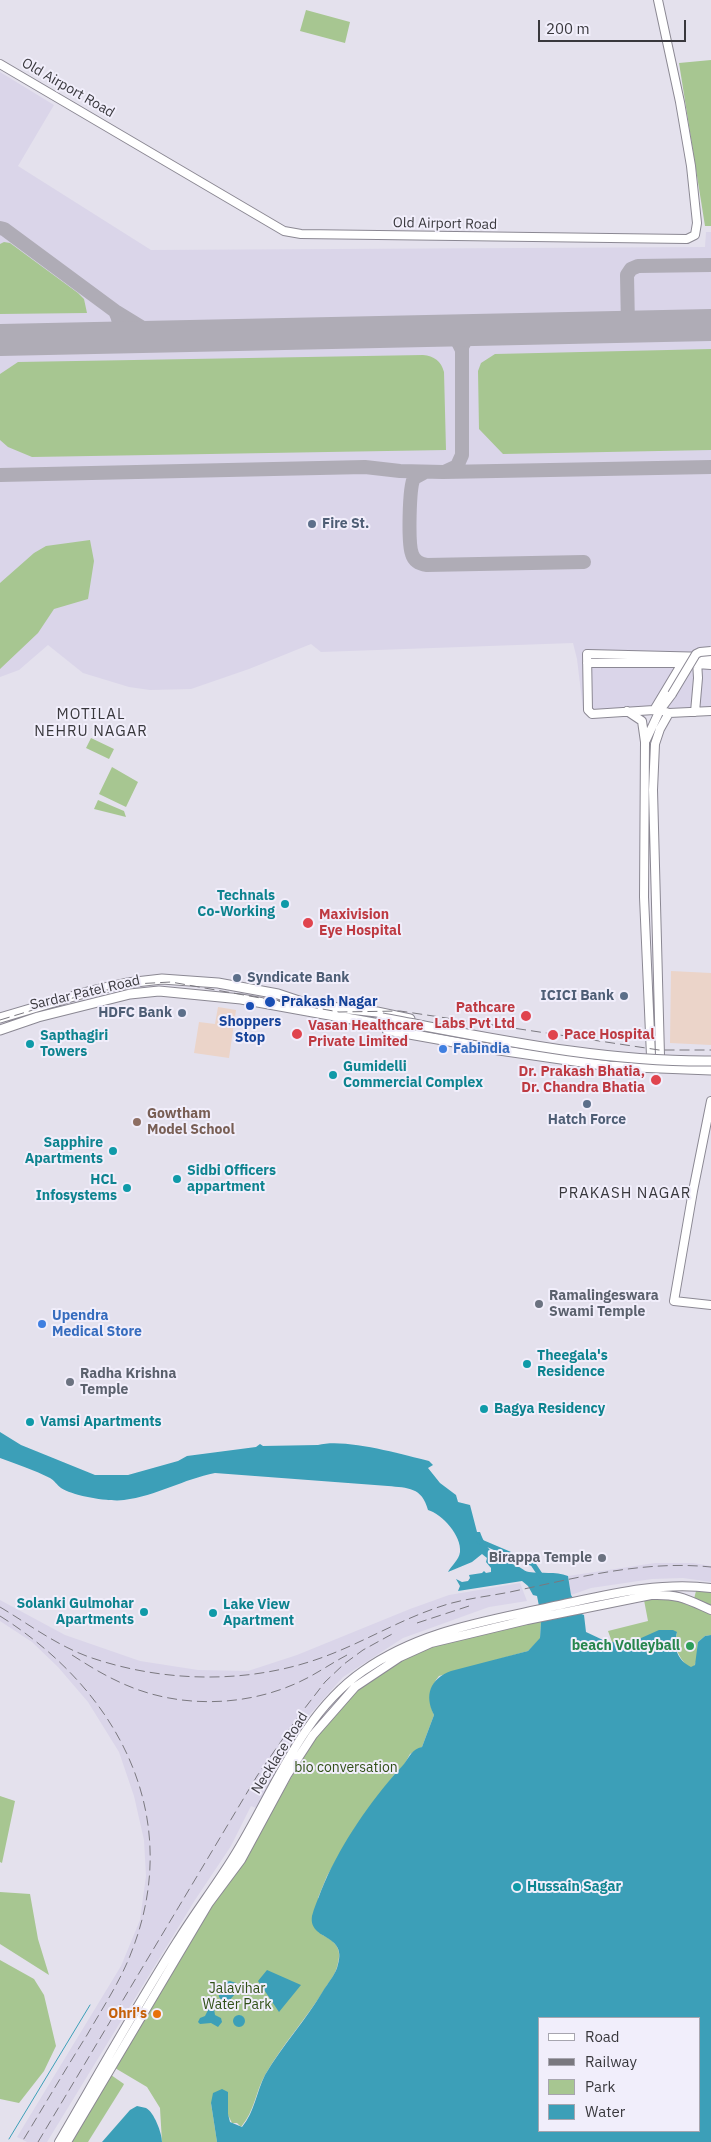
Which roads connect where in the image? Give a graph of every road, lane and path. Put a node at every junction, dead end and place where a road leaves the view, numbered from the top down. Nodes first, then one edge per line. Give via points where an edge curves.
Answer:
1 (658, 0) edge
2 (0, 64) edge
3 (711, 651) edge
4 (711, 657) edge
5 (587, 663) junction
6 (682, 663) junction
7 (698, 664) junction
8 (711, 665) edge
9 (657, 710) junction
10 (628, 711) junction
11 (711, 711) edge
12 (696, 712) junction
13 (669, 713) junction
14 (645, 742) junction
15 (645, 752) junction
16 (654, 752) junction
17 (644, 790) junction
18 (653, 790) junction
19 (654, 896) junction
20 (644, 897) junction
21 (648, 1006) junction
22 (658, 1006) junction
23 (343, 1010) junction
24 (0, 1018) edge
25 (379, 1022) junction
26 (0, 1030) edge
27 (612, 1051) junction
28 (655, 1054) junction
29 (679, 1056) junction
30 (711, 1057) edge
31 (711, 1061) edge
32 (609, 1066) junction
33 (711, 1066) edge
34 (657, 1069) junction
35 (711, 1070) edge
36 (711, 1101) edge
37 (711, 1305) edge
38 (684, 1586) junction
39 (711, 1588) edge
40 (683, 1597) junction
41 (600, 1600) junction
42 (711, 1610) edge
43 (152, 1990) junction
44 (59, 2142) edge
45 (67, 2142) edge

1 - 2 main road, Old Airport Road via 680,102 698,223 695,236 687,240 301,234 284,231
3 - 9 main road, bridge via 696,654 672,694
4 - 5 main road via 587,654
5 - 6 main road
5 - 10 main road via 589,712 595,715
6 - 7 main road via 688,658
6 - 9 main road
7 - 8 main road
7 - 12 main road
9 - 10 main road
9 - 13 main road
9 - 14 main road
10 - 14 main road via 642,721
11 - 12 main road
12 - 13 main road
13 - 16 main road via 657,736
14 - 15 main road
15 - 16 main road
15 - 17 main road
16 - 18 main road
17 - 18 main road
17 - 20 main road
18 - 19 main road
19 - 20 main road
19 - 22 main road
20 - 21 main road
21 - 22 main road
21 - 28 main road
22 - 28 main road
23 - 24 main road, Sardar Patel Road via 311,1005 278,994 162,979 91,991
23 - 25 main road
23 - 27 main road, Sardar Patel Road via 377,1012 532,1042
25 - 26 main road, Sardar Patel Road via 241,999 159,991 120,996
25 - 31 main road, bridge via 582,1053
25 - 32 main road, Sardar Patel Road via 383,1029
25 - 33 main road via 584,1058
27 - 28 main road, Sardar Patel Road
27 - 32 main road
28 - 29 main road, Sardar Patel Road
29 - 30 main road, Sardar Patel Road
29 - 34 main road via 683,1063 680,1067
32 - 34 main road, Sardar Patel Road
34 - 35 main road, Sardar Patel Road
36 - 37 main road via 674,1301
38 - 39 main road, Necklace Road
38 - 40 main road
38 - 41 main road, Necklace Road via 640,1589
40 - 41 main road, Necklace Road via 672,1594
40 - 42 main road, Necklace Road
41 - 43 main road, Necklace Road via 417,1645 356,1687 313,1735 287,1774 240,1860
43 - 44 main road, Necklace Road
43 - 45 main road, Necklace Road

